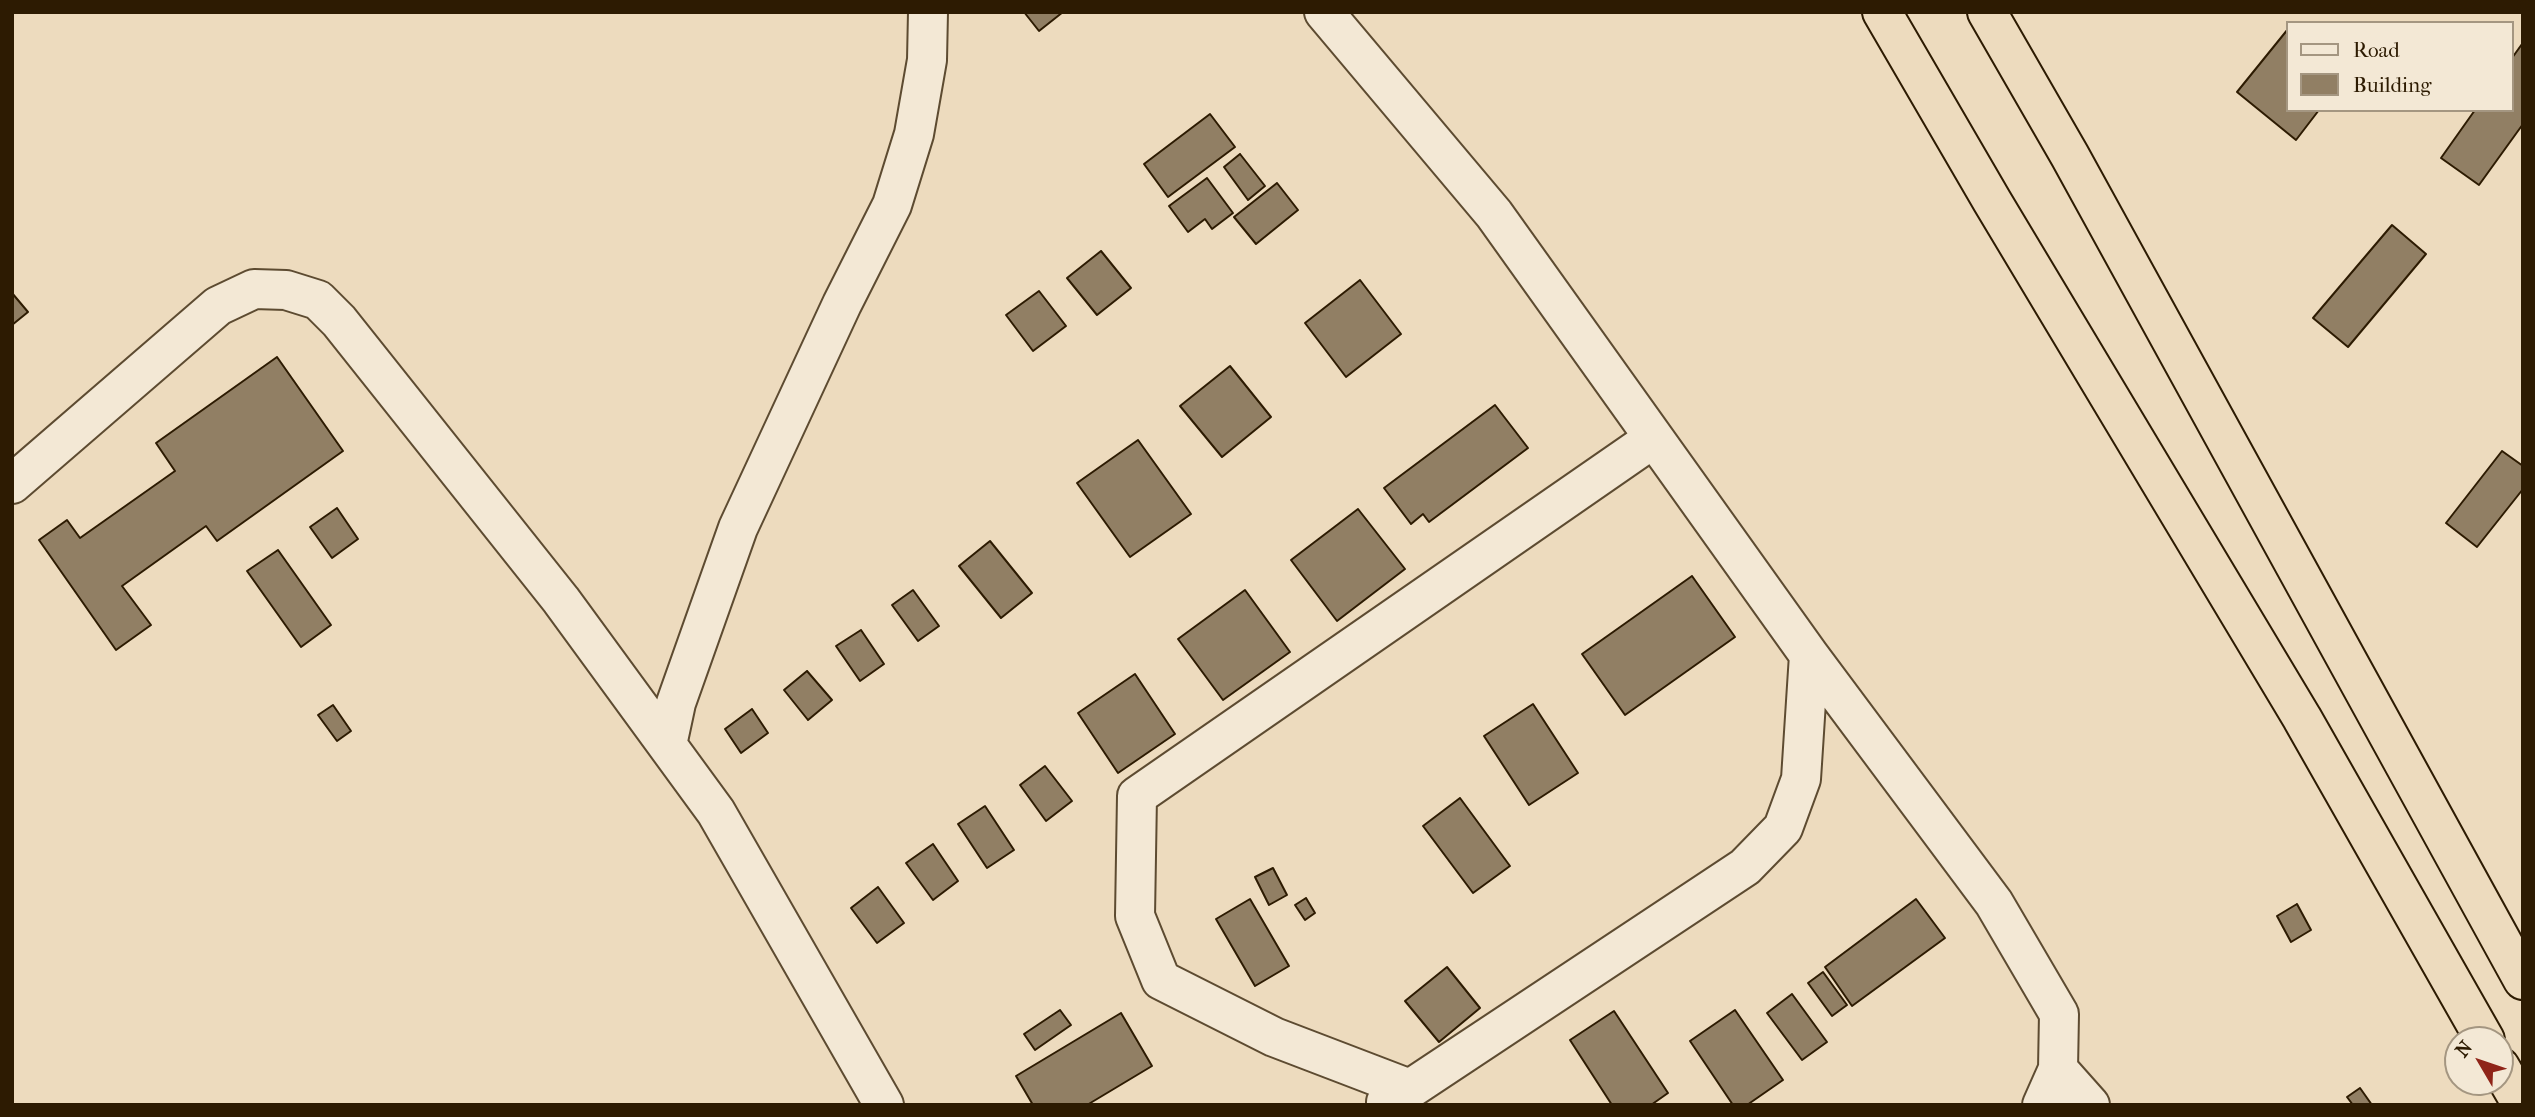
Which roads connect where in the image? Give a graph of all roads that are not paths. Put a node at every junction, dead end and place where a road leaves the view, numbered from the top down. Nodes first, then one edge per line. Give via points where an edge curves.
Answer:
1 (928, 12) edge
2 (1324, 12) edge
3 (1882, 12) edge
4 (1987, 12) edge
5 (1654, 438) junction
6 (12, 484) edge
7 (1809, 655) junction
8 (667, 745) junction
9 (2523, 980) edge
10 (2477, 1026) edge
11 (2058, 1069) junction
12 (1400, 1100) edge
13 (884, 1105) edge
14 (2042, 1105) edge
15 (2090, 1105) edge

1 - 8 street via 927,60 914,134 892,205 737,528 676,703
2 - 5 street via 1494,214
3 - 10 highway via 2302,718
4 - 9 highway
5 - 7 street
5 - 12 street via 1137,796 1135,916 1161,980
6 - 8 street via 218,306 254,289 285,290 318,300 552,589
7 - 11 street via 1994,903 2059,1014
7 - 12 street via 1801,779 1783,828 1745,867
8 - 13 street via 736,844
11 - 14 street
11 - 15 street

